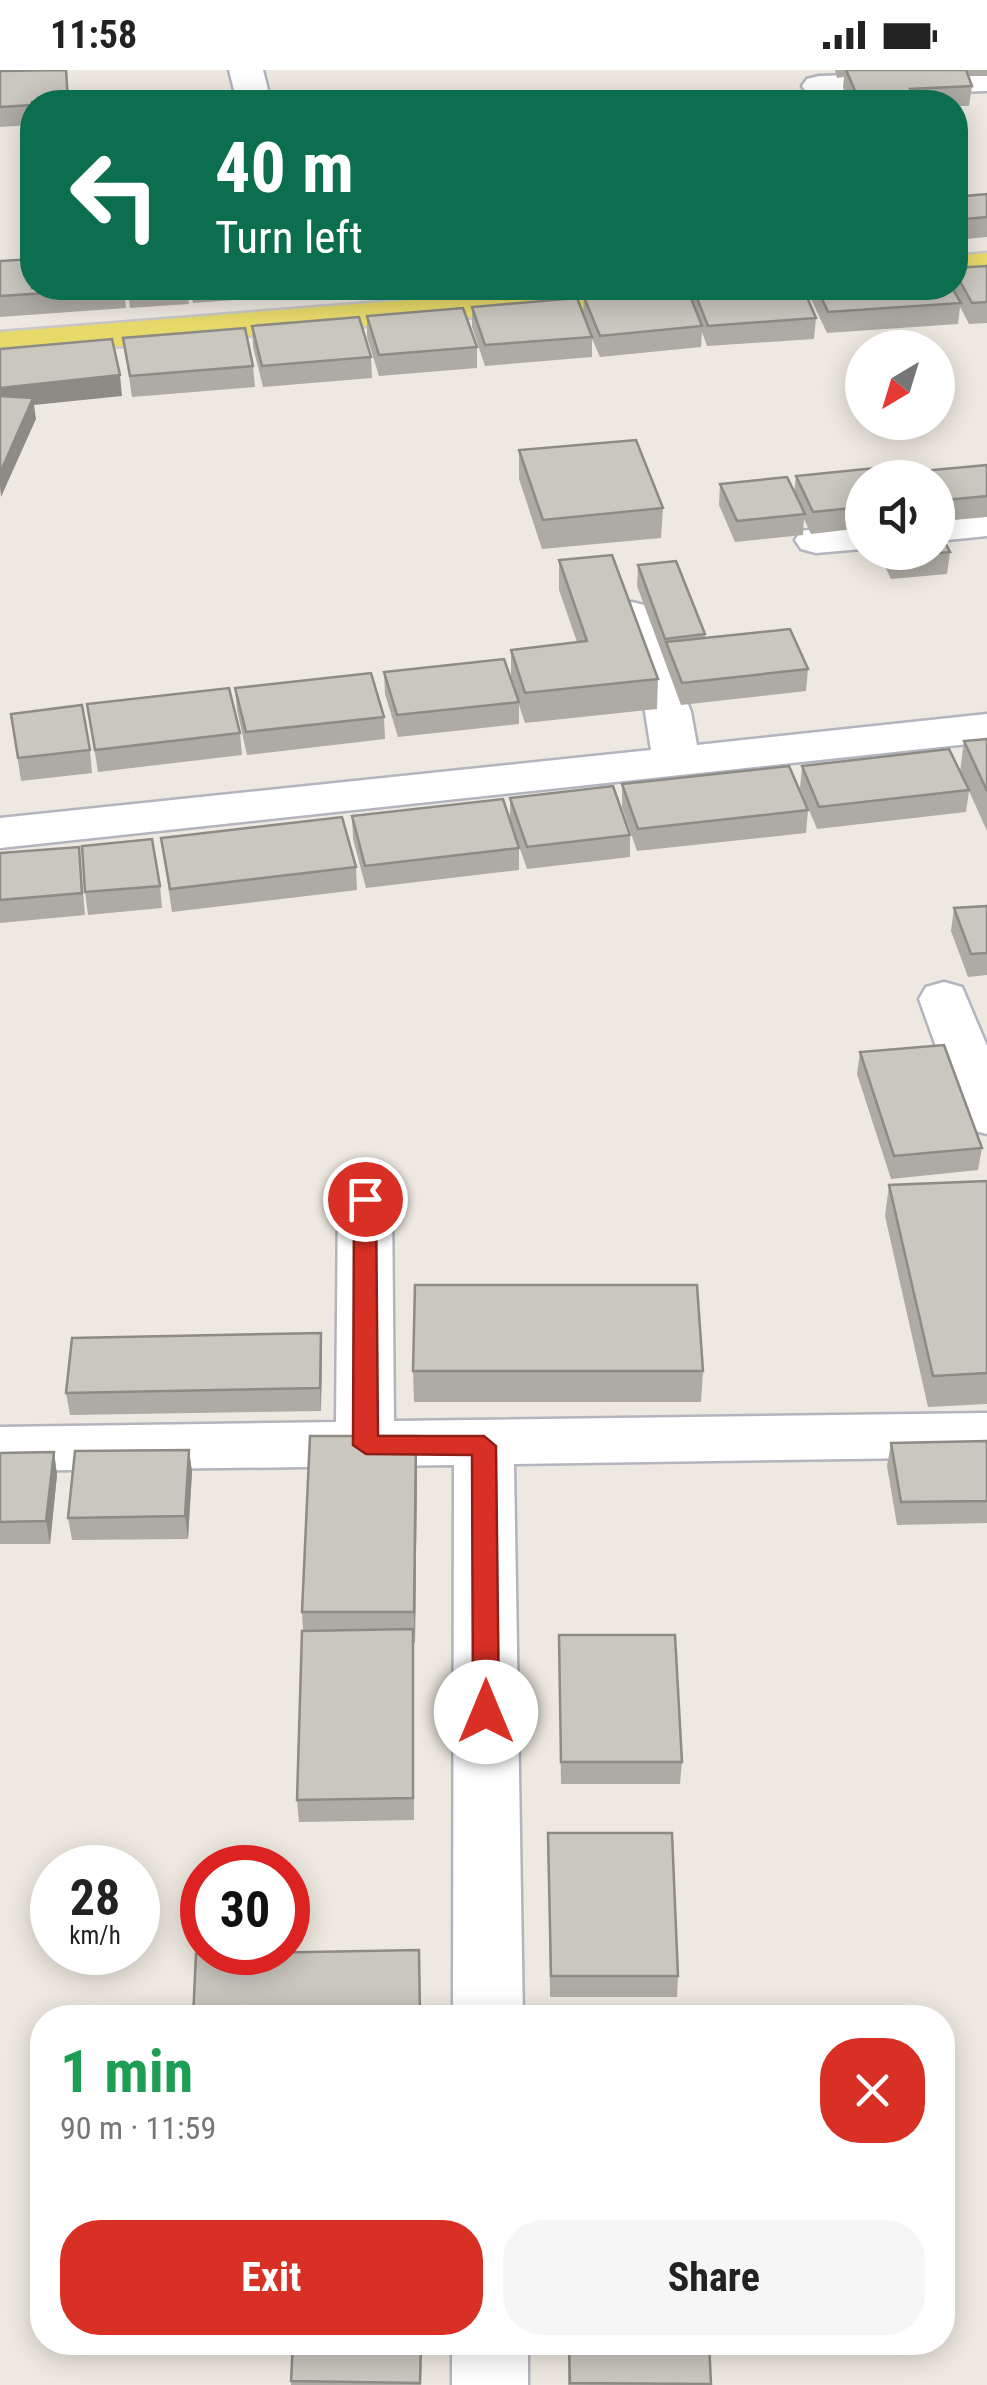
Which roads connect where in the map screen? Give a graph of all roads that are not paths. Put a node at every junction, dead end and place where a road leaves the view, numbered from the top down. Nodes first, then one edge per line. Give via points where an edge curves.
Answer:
1 (987, 81) edge
2 (820, 86) edge
3 (548, 300) edge
4 (0, 344) edge
5 (987, 523) edge
6 (955, 526) edge
7 (845, 537) edge
8 (816, 540) edge
9 (616, 573) edge
10 (987, 728) edge
11 (676, 760) junction
12 (0, 833) edge
13 (944, 999) dead end
14 (987, 1116) edge
15 (365, 1199) dead end
16 (987, 1435) edge
17 (366, 1445) junction
18 (484, 1446) junction
19 (0, 1450) edge
20 (488, 2005) edge
21 (490, 2355) edge
22 (490, 2385) edge

1 - 2 street
3 - 4 main road
5 - 6 street
7 - 8 street
9 - 11 street via 668,712
10 - 11 street
11 - 12 street
13 - 14 street
15 - 17 street
16 - 18 street
17 - 18 street
17 - 19 street
18 - 20 street
21 - 22 street

